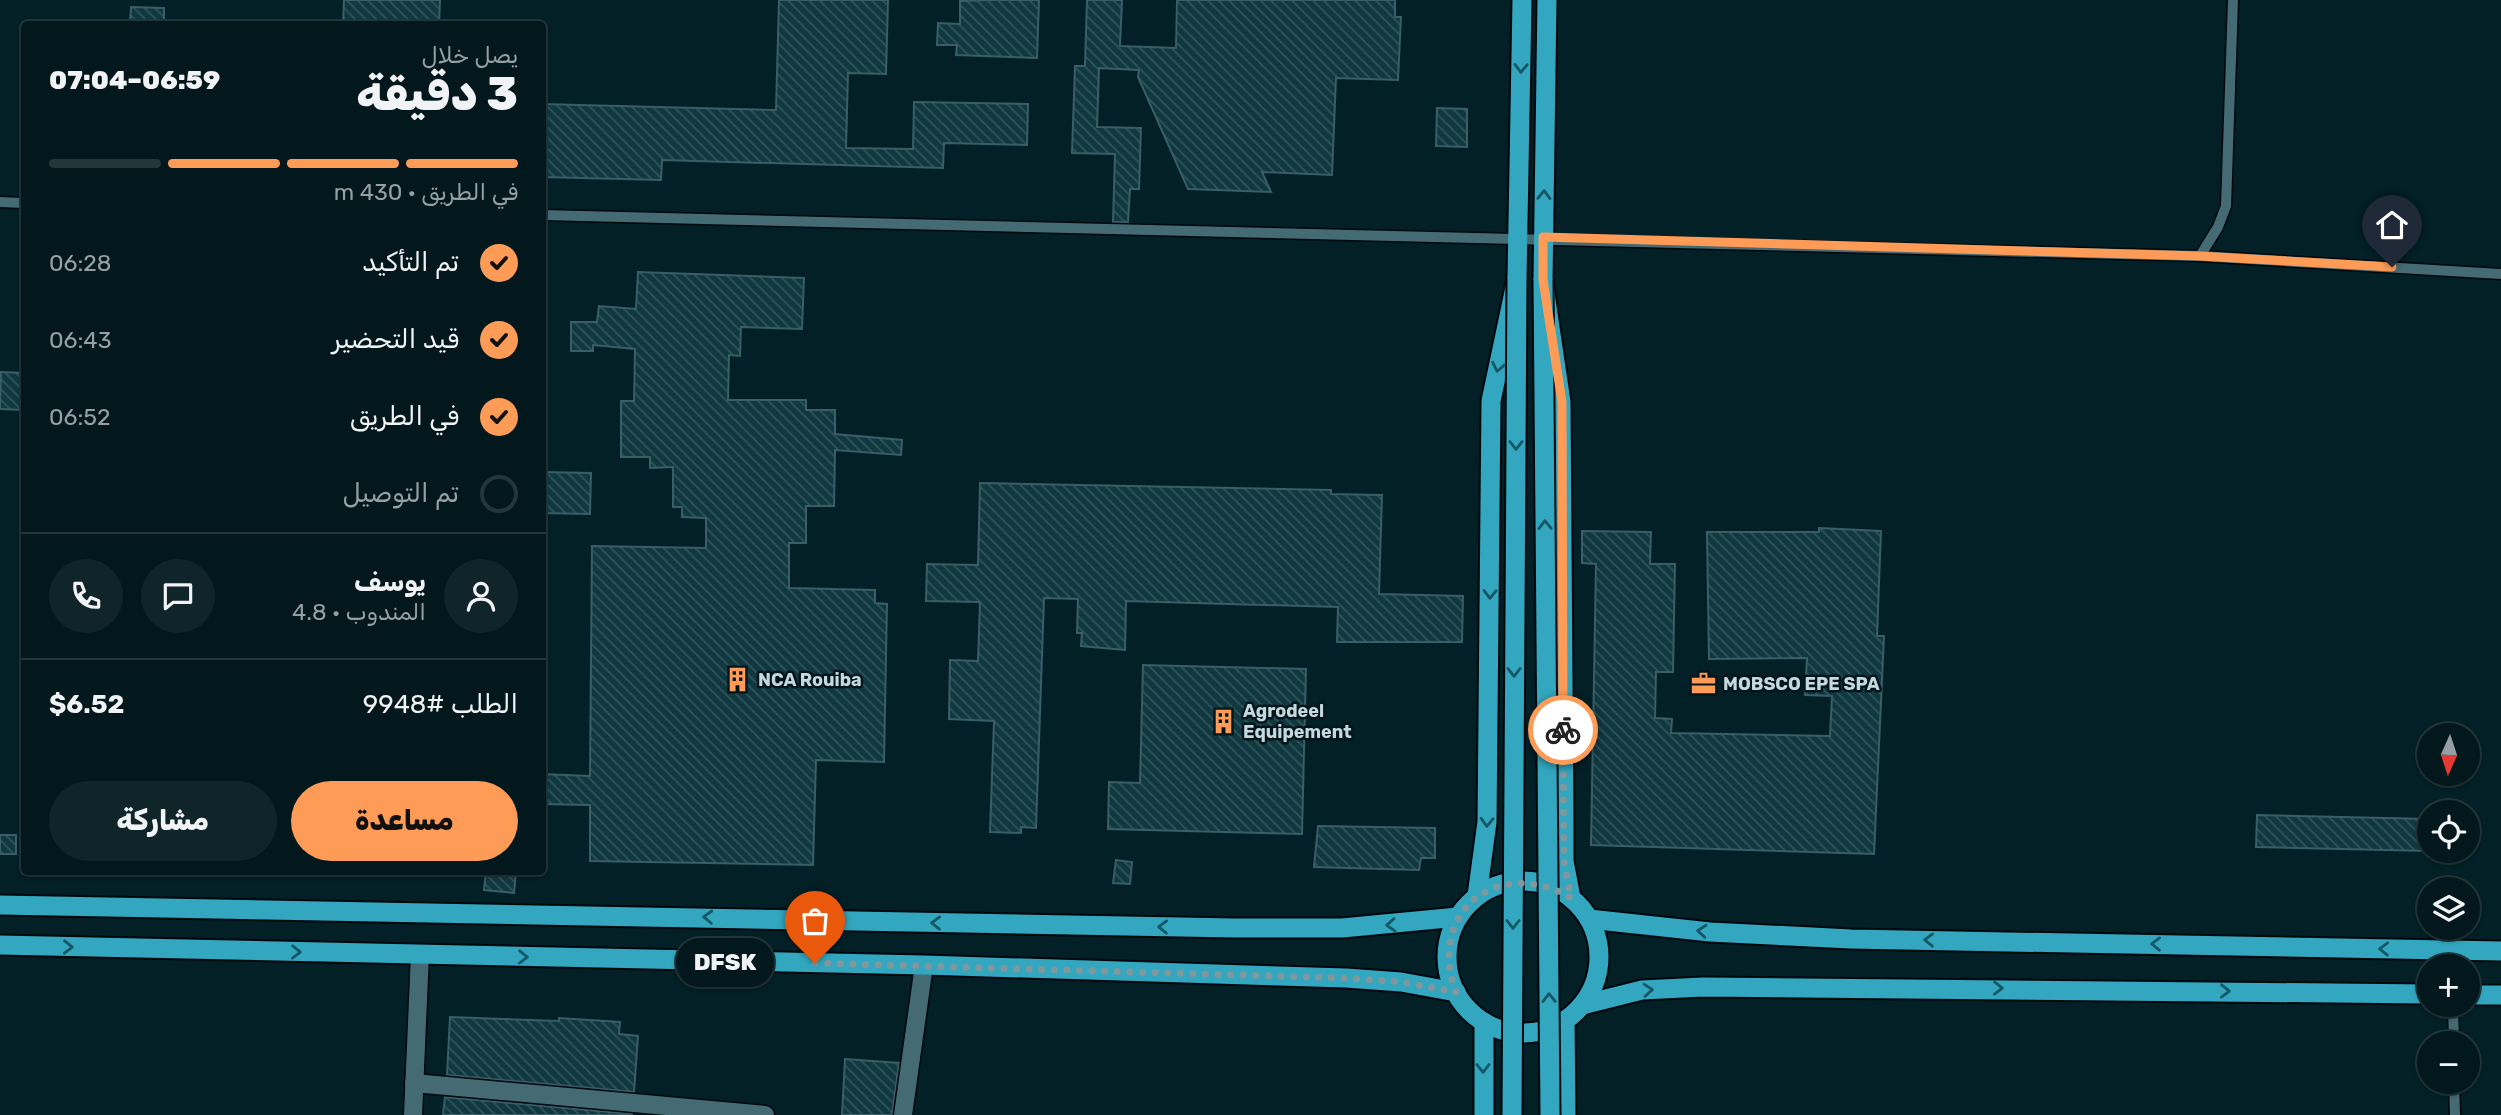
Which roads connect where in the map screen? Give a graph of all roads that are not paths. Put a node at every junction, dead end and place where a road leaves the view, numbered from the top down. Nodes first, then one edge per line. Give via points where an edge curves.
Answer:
1 (1522, 0) edge
2 (1547, 0) edge
3 (2232, 0) edge
4 (0, 202) edge
5 (21, 203) edge
6 (546, 215) edge
7 (1543, 237) junction
8 (1518, 238) junction
9 (2200, 256) junction
10 (2501, 274) edge
11 (1517, 278) junction
12 (1543, 280) junction
13 (1477, 896) junction
14 (1571, 898) junction
15 (0, 905) edge
16 (1458, 917) junction
17 (1589, 919) junction
18 (0, 945) edge
19 (2501, 951) edge
20 (420, 954) junction
21 (924, 965) junction
22 (1456, 992) junction
23 (2417, 994) edge
24 (2480, 995) edge
25 (2501, 995) edge
26 (1582, 1005) junction
27 (1565, 1020) junction
28 (1484, 1021) junction
29 (414, 1083) junction
30 (2454, 1094) edge
31 (642, 1110) edge
32 (412, 1115) edge
33 (764, 1115) edge
34 (903, 1115) edge
35 (1484, 1115) edge
36 (1512, 1115) edge
37 (1550, 1115) edge
38 (1566, 1115) edge
39 (2455, 1115) edge

1 -> 8 highway
7 -> 2 highway
3 - 9 lane via 2225,206
4 - 5 lane
6 - 8 lane
7 - 8 lane
7 - 9 lane
7 - 12 highway
8 - 11 highway
9 - 10 lane
11 -> 13 highway via 1491,401 1488,821
11 -> 36 highway, bridge
12 - 14 highway via 1562,402 1564,848
37 -> 12 highway, bridge
13 - 14 highway via 1514,882 1534,882
13 - 16 highway
14 - 17 highway
16 -> 15 highway via 1342,928 1236,928
16 - 22 highway via 1447,954
19 -> 17 highway via 1851,939 1710,932
17 - 26 highway via 1599,963
18 -> 20 highway
20 -> 21 highway
20 - 29 street
21 - 22 highway via 1346,978
21 - 34 street
22 - 28 highway
26 -> 23 highway via 1642,989 1729,987
24 - 25 highway
26 - 27 highway
27 - 28 highway via 1525,1033
27 - 38 highway
28 -> 35 highway
29 - 31 street
29 - 32 street
30 - 39 lane
31 - 33 street

